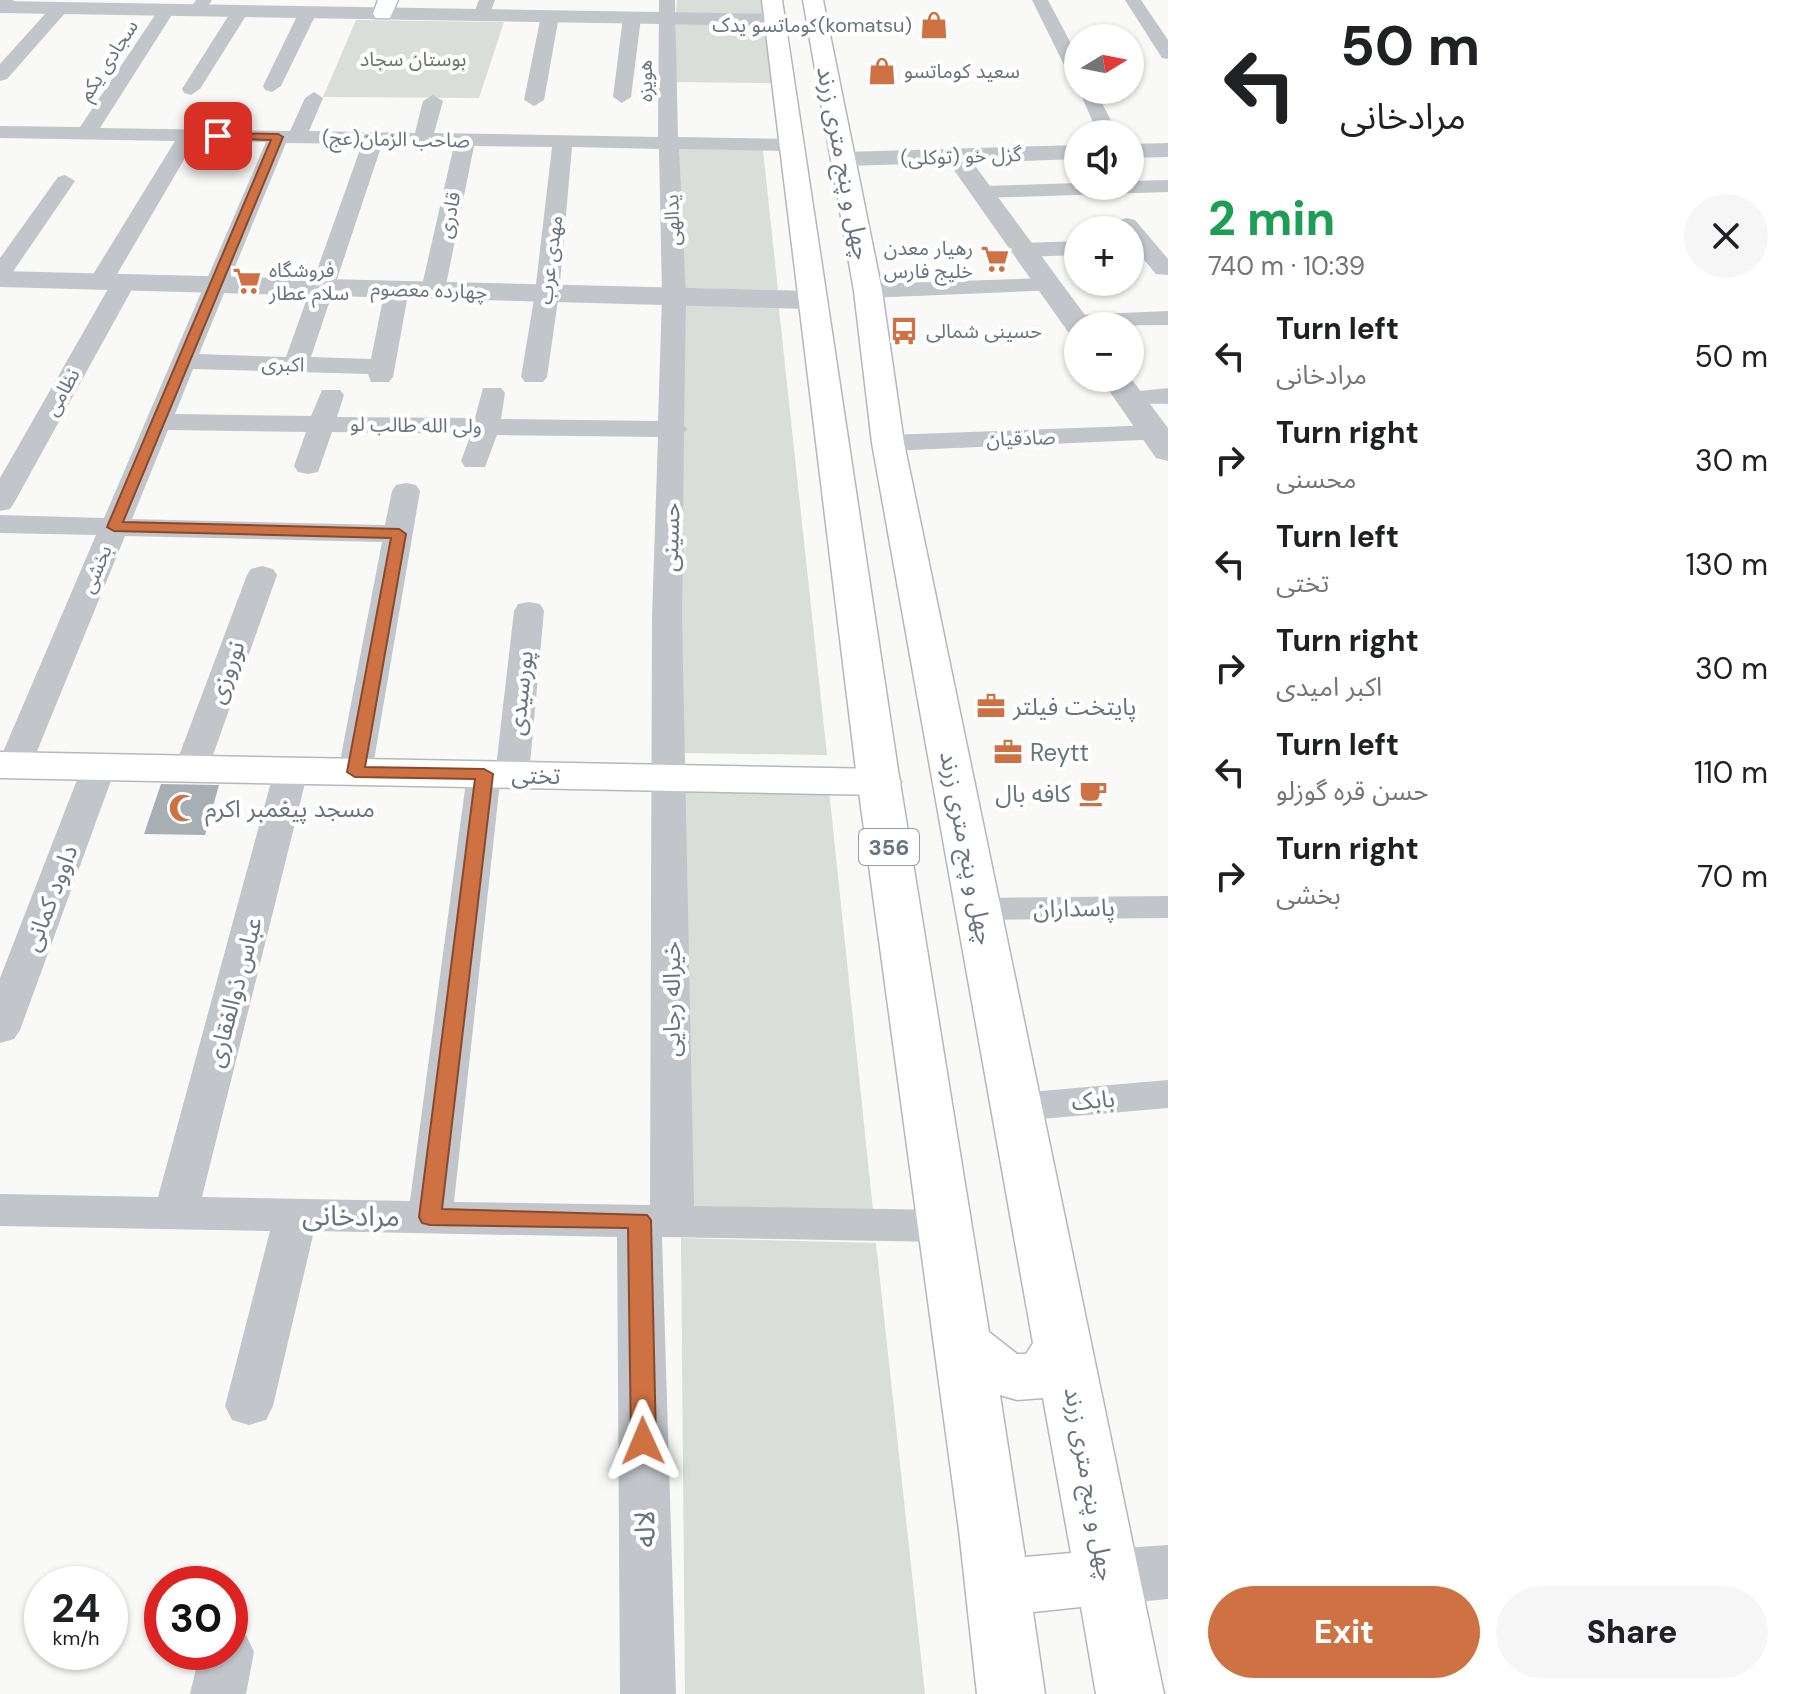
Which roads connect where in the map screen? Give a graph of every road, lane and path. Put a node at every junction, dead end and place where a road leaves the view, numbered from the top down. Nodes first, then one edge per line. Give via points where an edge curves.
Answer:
1 (6, 0) edge
2 (813, 0) edge
3 (1040, 0) edge
4 (1133, 0) edge
5 (98, 4) edge
6 (200, 5) edge
7 (281, 6) edge
8 (0, 7) edge
9 (385, 7) edge
10 (60, 8) junction
11 (485, 8) edge
12 (561, 8) edge
13 (667, 9) edge
14 (167, 10) junction
15 (773, 10) edge
16 (240, 11) junction
17 (308, 12) junction
18 (632, 18) junction
19 (1064, 47) edge
20 (0, 50) edge
21 (22, 51) junction
22 (1168, 54) edge
23 (0, 75) edge
24 (272, 86) dead end
25 (622, 97) dead end
26 (314, 98) dead end
27 (534, 100) dead end
28 (433, 101) dead end
29 (0, 132) edge
30 (86, 134) junction
31 (184, 136) junction
32 (287, 137) junction
33 (374, 139) junction
34 (423, 139) junction
35 (465, 140) junction
36 (563, 142) junction
37 (669, 143) junction
38 (792, 145) junction
39 (1168, 150) edge
40 (1144, 151) edge
41 (1064, 152) edge
42 (956, 156) junction
43 (844, 159) junction
44 (65, 181) dead end
45 (1144, 186) edge
46 (1168, 186) edge
47 (1064, 189) edge
48 (982, 192) junction
49 (1144, 236) edge
50 (1144, 243) edge
51 (1168, 245) edge
52 (1064, 249) edge
53 (1023, 250) junction
54 (1164, 269) dead end
55 (0, 276) edge
56 (113, 282) junction
57 (216, 284) junction
58 (1049, 285) junction
59 (325, 287) junction
60 (397, 289) junction
61 (433, 290) junction
62 (868, 291) junction
63 (547, 293) junction
64 (674, 297) junction
65 (811, 300) junction
66 (1068, 312) edge
67 (1168, 318) edge
68 (1144, 320) edge
69 (184, 361) junction
70 (296, 365) junction
71 (534, 377) dead end
72 (1125, 392) edge
73 (1144, 392) edge
74 (492, 393) dead end
75 (331, 395) dead end
76 (1168, 396) edge
77 (158, 422) junction
78 (322, 424) junction
79 (487, 426) junction
80 (674, 429) junction
81 (1161, 442) edge
82 (888, 443) junction
83 (475, 461) dead end
84 (308, 466) dead end
85 (406, 491) dead end
86 (0, 503) edge
87 (0, 524) edge
88 (114, 527) junction
89 (399, 534) junction
90 (262, 575) dead end
91 (529, 611) dead end
92 (7, 766) edge
93 (99, 767) junction
94 (191, 769) junction
95 (291, 771) junction
96 (355, 772) junction
97 (498, 775) junction
98 (670, 778) junction
99 (880, 782) junction
100 (1168, 907) edge
101 (979, 909) junction
102 (0, 1030) edge
103 (1168, 1094) edge
104 (1018, 1107) junction
105 (0, 1210) edge
106 (176, 1213) junction
107 (296, 1214) junction
108 (430, 1217) junction
109 (656, 1221) junction
110 (943, 1226) junction
111 (960, 1340) junction
112 (1064, 1341) junction
113 (249, 1406) dead end
114 (1138, 1575) edge
115 (998, 1587) junction
116 (223, 1670) edge
117 (218, 1694) edge
118 (648, 1694) edge
119 (1011, 1694) edge
120 (1130, 1694) edge

1 - 8 street
2 - 43 main road, چهل و پنج متری زرند
3 - 19 street
4 - 22 street
5 - 10 street
5 - 14 street
6 - 14 street
6 - 16 street
7 - 16 street
7 - 17 street
8 - 10 street
9 - 11 street
9 - 17 street
10 - 21 street
11 - 12 street
12 - 18 street
12 - 27 street
13 - 15 street
13 - 18 street
13 - 37 street, هویزه
14 - 30 street, سجادی یکم
15 - 38 main road, چهل و پنج متری زرند / 356
16 - 31 street, نظامی via 196,92
17 - 24 street
18 - 25 street
20 - 21 street
21 - 23 street
26 - 32 street, بخشی
28 - 34 street
29 - 30 street, صاحب الزمان(عج)
30 - 31 street, صاحب الزمان(عج)
31 - 32 street, صاحب الزمان(عج)
31 - 56 street, نظامی
32 - 33 street, صاحب الزمان(عج)
32 - 57 street, بخشی
33 - 34 street, صاحب الزمان(عج)
33 - 59 street
34 - 35 street, صاحب الزمان(عج)
35 - 36 street, صاحب الزمان(عج)
35 - 61 street, قادری
36 - 37 street, صاحب الزمان(عج)
36 - 63 street, مهدی عرب
37 - 38 street, صاحب الزمان(عج)
37 - 64 street, یدالهی
38 - 65 main road, چهل و پنج متری زرند / 356
39 - 40 street
41 - 42 street, گزل خو (توکلی)
42 - 43 street, گزل خو (توکلی)
42 - 48 street
43 - 62 main road, چهل و پنج متری زرند
44 - 55 street
45 - 46 street
47 - 48 street
48 - 53 street
49 - 51 street
50 - 54 street
52 - 53 street
53 - 58 street
55 - 56 street, چهارده معصوم
56 - 57 street, چهارده معصوم
56 - 86 street, نظامی
57 - 59 street, چهارده معصوم
57 - 69 street, بخشی
58 - 62 street
58 - 66 street
59 - 60 street, چهارده معصوم
59 - 70 street
60 - 61 street, چهارده معصوم
60 - 70 street, اکبری via 381,372
61 - 63 street, چهارده معصوم
62 - 82 main road, چهل و پنج متری زرند
63 - 64 street, چهارده معصوم
63 - 71 street, مهدی عرب
64 - 65 street, چهارده معصوم
64 - 80 street, حسینی
65 - 99 main road, چهل و پنج متری زرند / 356
67 - 68 street
69 - 70 street, اکبری
69 - 77 street, بخشی
72 - 81 street
73 - 76 street
74 - 79 street
75 - 78 street
77 - 78 street, ولی الله طالب لو
77 - 88 street, بخشی
78 - 79 street, ولی الله طالب لو
78 - 84 street
79 - 80 street, ولی الله طالب لو
79 - 83 street
80 - 98 street, حسینی via 667,617
81 - 82 street, صادقیان
82 - 101 main road, چهل و پنج متری زرند
85 - 89 street
87 - 88 street
88 - 89 street
88 - 92 street, بخشی
89 - 96 street
90 - 94 street, نوروزی
91 - 97 street, پورسیدی
92 - 93 main road, تختی
93 - 94 main road, تختی
93 - 102 street, داوود کمانی
94 - 95 main road, تختی
95 - 96 main road, تختی
95 - 106 street, عباس ذوالفقاری
96 - 97 main road, تختی
97 - 98 main road, تختی
97 - 108 street, پورسیدی
98 - 99 main road, تختی
98 - 109 street, خیراله رجایی
99 - 110 main road, چهل و پنج متری زرند / 356
100 - 101 street, پاسداران
101 - 104 main road, چهل و پنج متری زرند
103 - 104 street, بابک
104 - 112 main road, چهل و پنج متری زرند
105 - 106 street, مرادخانی
106 - 107 street, مرادخانی
107 - 108 street, مرادخانی
107 - 113 street
108 - 109 street, مرادخانی
109 - 110 street, مرادخانی
109 - 118 street, لاله
110 - 111 main road, چهل و پنج متری زرند / 356
111 - 112 main road via 997,1373 1022,1379 1044,1375
111 - 115 main road, چهل و پنج متری زرند / 356
112 - 114 main road, چهل و پنج متری زرند
114 - 115 main road
114 - 120 main road, چهل و پنج متری زرند
115 - 119 main road, چهل و پنج متری زرند / 356
116 - 117 street

